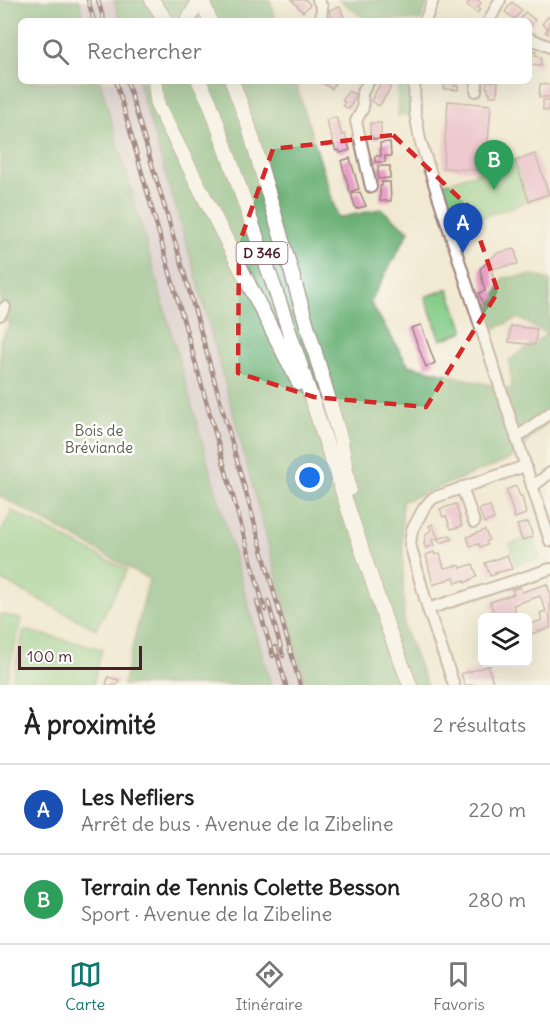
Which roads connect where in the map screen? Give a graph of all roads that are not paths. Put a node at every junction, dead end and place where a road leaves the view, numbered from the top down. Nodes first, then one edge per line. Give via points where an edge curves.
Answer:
1 (152, 0) edge
2 (201, 0) edge
3 (318, 0) edge
4 (433, 0) edge
5 (500, 0) edge
6 (491, 17) edge
7 (164, 18) edge
8 (189, 18) edge
9 (209, 18) edge
10 (321, 18) edge
11 (426, 18) edge
12 (532, 39) edge
13 (550, 48) edge
14 (155, 84) edge
15 (200, 84) edge
16 (233, 84) edge
17 (364, 84) edge
18 (414, 84) edge
19 (371, 187) dead end
20 (550, 412) edge
21 (321, 428) junction
22 (521, 435) junction
23 (525, 466) junction
24 (550, 473) edge
25 (462, 487) junction
26 (532, 487) junction
27 (474, 522) dead end
28 (355, 530) junction
29 (550, 541) edge
30 (550, 569) edge
31 (428, 609) junction
32 (410, 685) edge
33 (454, 685) edge

1 - 7 main road
2 - 8 main road
2 - 9 main road
3 - 10 street
4 - 11 street
5 - 6 street
12 - 13 street
14 - 21 main road via 158,106
15 - 21 main road, D 346
16 - 28 main road via 341,441
17 - 19 street via 363,108 356,121
18 - 22 street via 420,140
20 - 22 street
21 - 28 main road, D 346
22 - 23 street
23 - 25 street
23 - 26 street
24 - 26 street
25 - 27 street
25 - 31 street via 433,498 412,530 410,544
26 - 29 street
28 - 32 main road, D 346
30 - 31 street
31 - 33 street

